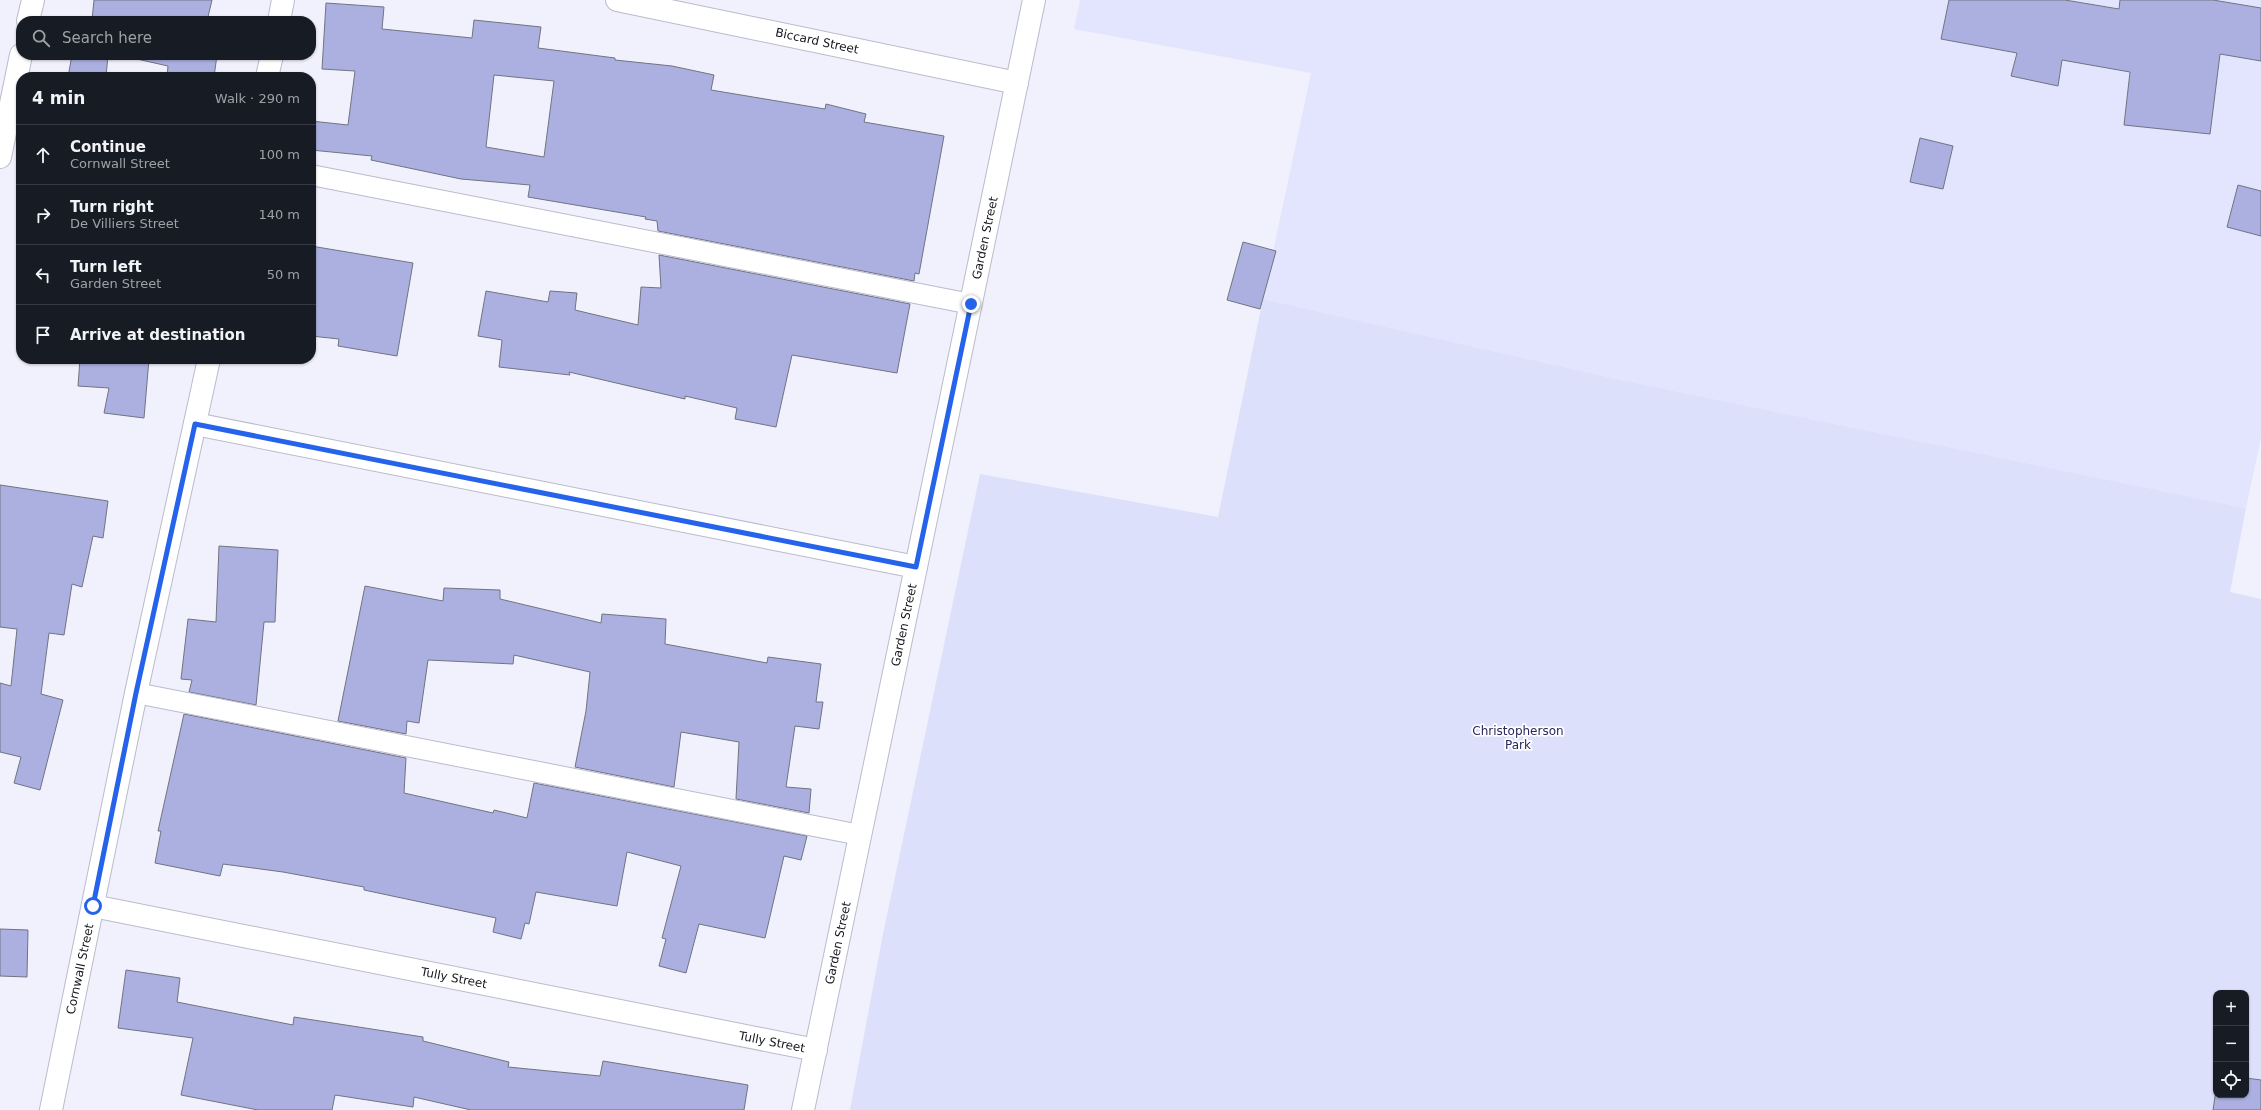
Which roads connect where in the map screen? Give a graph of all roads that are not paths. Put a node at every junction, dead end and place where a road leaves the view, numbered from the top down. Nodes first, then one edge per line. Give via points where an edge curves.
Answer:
1 (33, 0) edge
2 (283, 0) edge
3 (617, 0) edge
4 (1034, 0) edge
5 (29, 16) edge
6 (280, 16) edge
7 (20, 60) edge
8 (271, 60) edge
9 (18, 72) edge
10 (268, 72) edge
11 (16, 79) edge
12 (1017, 83) junction
13 (0, 157) edge
14 (316, 177) edge
15 (971, 304) junction
16 (208, 364) edge
17 (195, 424) junction
18 (916, 567) junction
19 (136, 693) junction
20 (860, 835) junction
21 (93, 906) junction
22 (816, 1050) junction
23 (51, 1110) edge
24 (803, 1110) edge

1 - 5 street
2 - 6 street
3 - 12 street, Biccard Street
4 - 12 street, Garden Street
7 - 9 street
8 - 10 street
11 - 13 street
12 - 15 street, Garden Street
14 - 15 lane
15 - 18 street, Garden Street
16 - 17 street, Cornwall Street
17 - 18 street
17 - 19 street, Cornwall Street
18 - 20 street, Garden Street
19 - 20 lane
19 - 21 street, Cornwall Street
20 - 22 street, Garden Street
21 - 22 street, Tully Street
21 - 23 street, Cornwall Street
22 - 24 street, Garden Street

